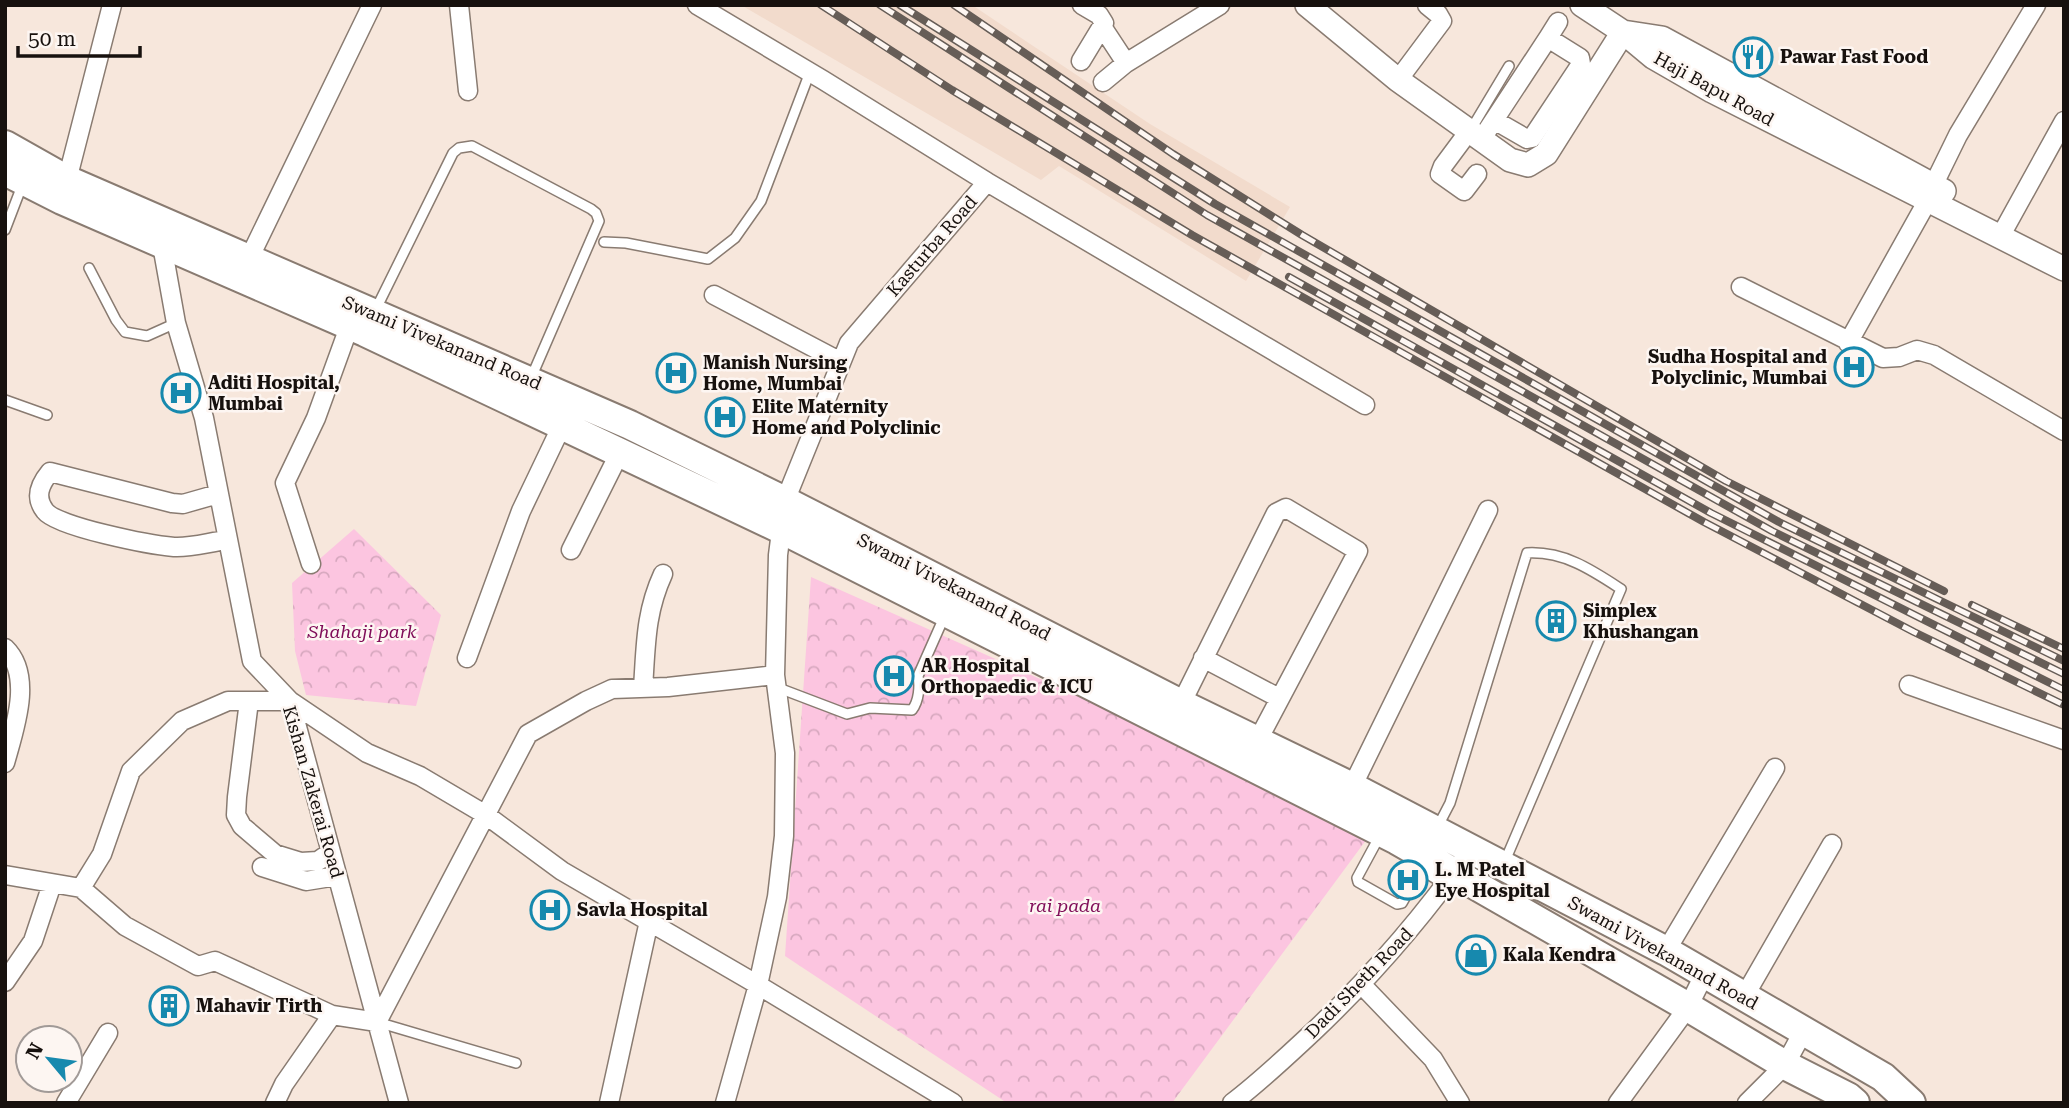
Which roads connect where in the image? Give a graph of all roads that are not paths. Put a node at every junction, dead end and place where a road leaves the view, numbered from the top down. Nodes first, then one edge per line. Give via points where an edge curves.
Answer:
1 (113, 5) edge
2 (372, 5) edge
3 (459, 5) edge
4 (697, 5) edge
5 (1082, 5) edge
6 (1220, 5) edge
7 (1307, 5) edge
8 (1427, 5) edge
9 (2036, 5) edge
10 (1592, 8) edge
11 (1103, 28) junction
12 (1623, 32) junction
13 (1081, 61) dead end
14 (1126, 62) junction
15 (1509, 66) dead end
16 (810, 72) junction
17 (1398, 79) junction
18 (1103, 82) dead end
19 (468, 91) dead end
20 (1494, 120) junction
21 (2064, 121) edge
22 (1475, 135) junction
23 (5, 145) edge
24 (1476, 174) dead end
25 (15, 176) edge
26 (987, 182) junction
27 (64, 190) junction
28 (1935, 196) junction
29 (5, 230) edge
30 (2004, 230) junction
31 (166, 235) junction
32 (604, 242) dead end
33 (2064, 251) edge
34 (89, 268) dead end
35 (244, 269) junction
36 (2064, 269) edge
37 (1741, 286) dead end
38 (713, 295) dead end
39 (361, 320) junction
40 (176, 323) junction
41 (1848, 343) junction
42 (841, 362) junction
43 (524, 393) junction
44 (5, 400) edge
45 (1365, 405) dead end
46 (568, 412) junction
47 (47, 415) dead end
48 (2064, 431) edge
49 (620, 452) junction
50 (213, 496) junction
51 (785, 500) junction
52 (1488, 510) dead end
53 (781, 529) junction
54 (222, 541) junction
55 (571, 550) dead end
56 (311, 565) dead end
57 (663, 573) dead end
58 (946, 614) junction
59 (5, 648) edge
60 (1203, 657) junction
61 (467, 658) dead end
62 (775, 681) junction
63 (1909, 685) dead end
64 (643, 688) junction
65 (1279, 698) junction
66 (249, 701) junction
67 (290, 701) junction
68 (1181, 704) junction
69 (1258, 740) junction
70 (2064, 740) edge
71 (5, 763) edge
72 (1774, 768) dead end
73 (1352, 787) junction
74 (486, 815) junction
75 (1436, 831) junction
76 (1388, 838) junction
77 (1832, 844) dead end
78 (1471, 849) junction
79 (331, 852) junction
80 (1503, 866) junction
81 (262, 867) dead end
82 (1421, 870) junction
83 (5, 875) edge
84 (337, 876) junction
85 (1451, 878) junction
86 (52, 884) junction
87 (81, 888) junction
88 (649, 921) junction
89 (1666, 951) junction
90 (1704, 975) junction
91 (5, 982) edge
92 (758, 985) junction
93 (1362, 985) junction
94 (1744, 997) junction
95 (1688, 1007) junction
96 (332, 1016) junction
97 (377, 1022) junction
98 (1804, 1030) junction
99 (108, 1033) dead end
100 (516, 1063) dead end
101 (1785, 1065) junction
102 (66, 1103) edge
103 (275, 1103) edge
104 (398, 1103) edge
105 (609, 1103) edge
106 (725, 1103) edge
107 (953, 1103) edge
108 (1232, 1103) edge
109 (1460, 1103) edge
110 (1618, 1103) edge
111 (1747, 1103) edge
112 (1856, 1103) edge
113 (1911, 1103) edge

1 - 27 street
2 - 35 street
3 - 19 street
4 - 16 street, Kasturba Road
5 - 11 street via 1099,15
6 - 14 street
7 - 17 street
8 - 17 street via 1442,21
9 - 28 street via 1958,135
10 - 12 street, Haji Bapu Road
11 - 13 street
11 - 14 street
12 - 22 street via 1546,154 1537,161 1528,165 1510,160
12 - 28 street, Haji Bapu Road via 1653,57 1709,77
14 - 18 street
15 - 22 lane
16 - 26 street, Kasturba Road
16 - 32 lane via 761,201 736,238 708,258
17 - 22 street
20 - 20 street via 1553,30 1582,61 1540,126 1530,139
20 - 22 street
21 - 30 street
22 - 24 street via 1440,174 1464,191
23 - 27 main road, Swami Vivekanand Road
25 - 27 main road, Swami Vivekanand Road
25 - 29 lane
26 - 42 street, Kasturba Road via 849,343
26 - 45 street
27 - 31 main road, Swami Vivekanand Road
28 - 30 street, Haji Bapu Road
28 - 41 street
30 - 33 street, Haji Bapu Road
30 - 36 street, Haji Bapu Road
31 - 35 main road, Swami Vivekanand Road
31 - 40 street, Kishan Zakerai Road
34 - 40 lane via 125,332 147,336
35 - 39 main road, Swami Vivekanand Road
37 - 41 street
38 - 42 street
39 - 43 main road, Swami Vivekanand Road
39 - 43 lane via 453,153 472,146 591,209 599,221
39 - 56 street via 285,482
40 - 50 street, Kishan Zakerai Road via 204,418
41 - 48 street via 1883,358 1917,350 1934,355
42 - 51 street, Kasturba Road
43 - 46 main road, Swami Vivekanand Road
44 - 47 lane
46 - 49 main road, Swami Vivekanand Road
46 - 51 main road, Swami Vivekanand Road via 630,425
46 - 61 street via 521,510
49 - 53 main road, Swami Vivekanand Road
49 - 55 street
50 - 54 street, Kishan Zakerai Road
50 - 54 street via 183,504 50,472 41,482 38,498 46,512 107,535 175,547
51 - 53 street, Kasturba Road
51 - 68 main road, Swami Vivekanand Road
52 - 73 street
53 - 58 main road, Swami Vivekanand Road
53 - 62 street, Kasturba Road
54 - 67 street, Kishan Zakerai Road via 252,661
57 - 64 street via 645,629
58 - 62 lane via 918,676 912,710 870,708 847,714
58 - 76 main road, Swami Vivekanand Road
59 - 71 street via 15,662 21,689
60 - 65 street
60 - 65 street via 1276,513 1286,508 1358,551
60 - 68 street
62 - 64 street
62 - 92 street, Kasturba Road via 785,753 784,836 777,897
63 - 70 street
64 - 74 street via 612,690 528,734
65 - 69 street
66 - 67 street
66 - 79 street via 236,816 275,854 302,862 318,861
66 - 87 street via 228,701 182,721 131,771 102,854
67 - 74 street via 367,753 420,776
67 - 79 street, Kishan Zakerai Road
68 - 69 main road, Swami Vivekanand Road
69 - 73 main road, Swami Vivekanand Road
72 - 89 street
73 - 75 main road, Swami Vivekanand Road
74 - 88 street via 562,871
74 - 97 street
75 - 78 main road, Swami Vivekanand Road
75 - 80 lane via 1450,803 1528,553 1543,552 1582,564 1621,589
76 - 82 lane via 1423,859
76 - 82 lane via 1377,841 1358,882 1397,904
76 - 85 main road, Swami Vivekanand Road
77 - 94 street
78 - 80 main road, Swami Vivekanand Road
78 - 85 street, Dadi Sheth Road
79 - 84 street, Kishan Zakerai Road
80 - 89 main road, Swami Vivekanand Road
81 - 84 street via 306,881
82 - 85 lane
83 - 86 street
84 - 97 street, Kishan Zakerai Road
85 - 93 street, Dadi Sheth Road
85 - 95 main road, Swami Vivekanand Road
86 - 87 street
86 - 91 street via 33,941
87 - 96 street via 125,926 198,966 215,961
88 - 92 street
88 - 105 street
89 - 90 main road, Swami Vivekanand Road
90 - 94 main road, Swami Vivekanand Road
90 - 95 street
92 - 106 street, Kasturba Road
92 - 107 street
93 - 108 street, Dadi Sheth Road
93 - 109 street via 1433,1059
94 - 98 main road, Swami Vivekanand Road
95 - 101 main road, Swami Vivekanand Road
95 - 110 street
96 - 97 street
96 - 103 street
97 - 100 lane
97 - 104 street, Kishan Zakerai Road
98 - 101 street
98 - 113 main road, Swami Vivekanand Road via 1882,1077
99 - 102 street
101 - 111 street
101 - 112 main road, Swami Vivekanand Road

